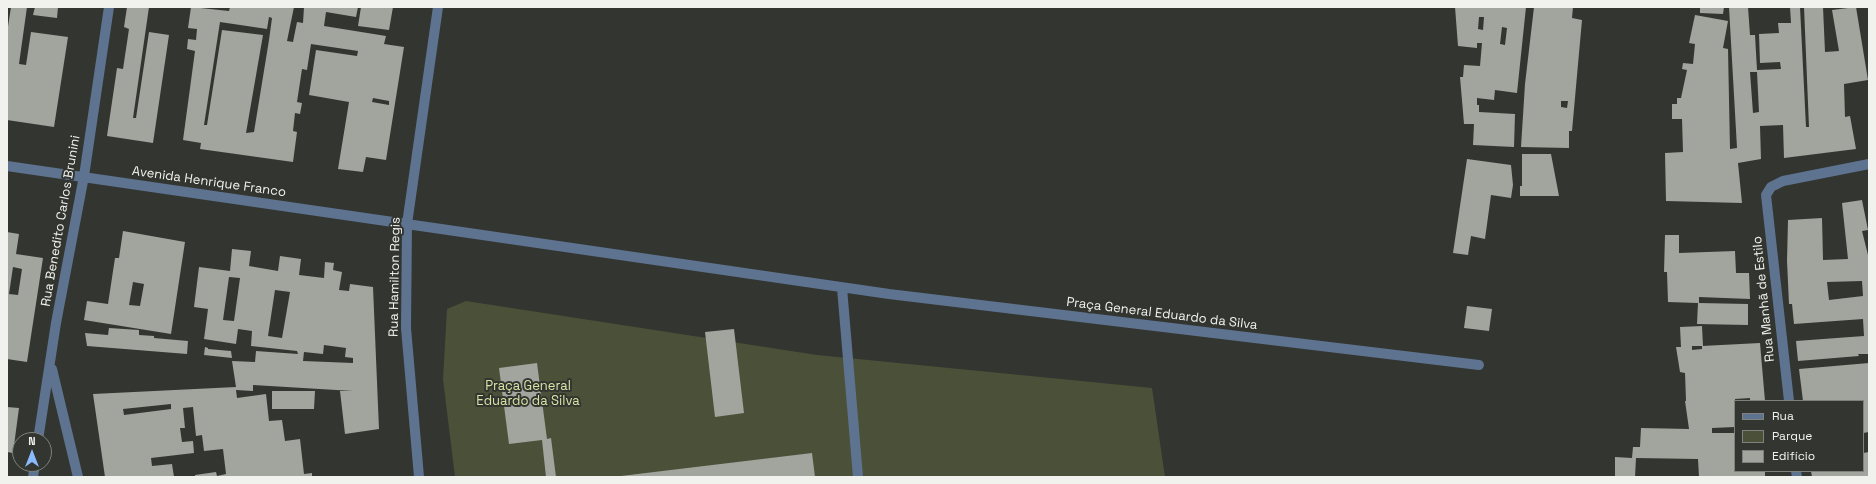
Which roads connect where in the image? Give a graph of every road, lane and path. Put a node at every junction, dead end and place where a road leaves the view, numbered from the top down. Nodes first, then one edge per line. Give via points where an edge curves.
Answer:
1 (109, 7) edge
2 (438, 7) edge
3 (1869, 164) edge
4 (7, 166) edge
5 (84, 176) junction
6 (407, 224) junction
7 (842, 288) junction
8 (50, 363) junction
9 (1479, 365) dead end
10 (1788, 400) edge
11 (39, 432) edge
12 (78, 477) edge
13 (418, 477) edge
14 (858, 477) edge

1 - 5 street, Rua Benedito Carlos Brunini
2 - 6 street, Rua Hamilton Regis
3 - 10 street, Rua Manhã de Estilo via 1783,181 1770,187 1766,195
4 - 5 street, Avenida Henrique Franco
5 - 6 street, Avenida Henrique Franco
5 - 8 street, Rua Benedito Carlos Brunini
6 - 7 street, Praça General Eduardo da Silva
6 - 13 street, Rua Hamilton Regis via 406,328
7 - 9 street, Praça General Eduardo da Silva
7 - 14 street
8 - 11 street, Rua Benedito Carlos Brunini
8 - 12 street

